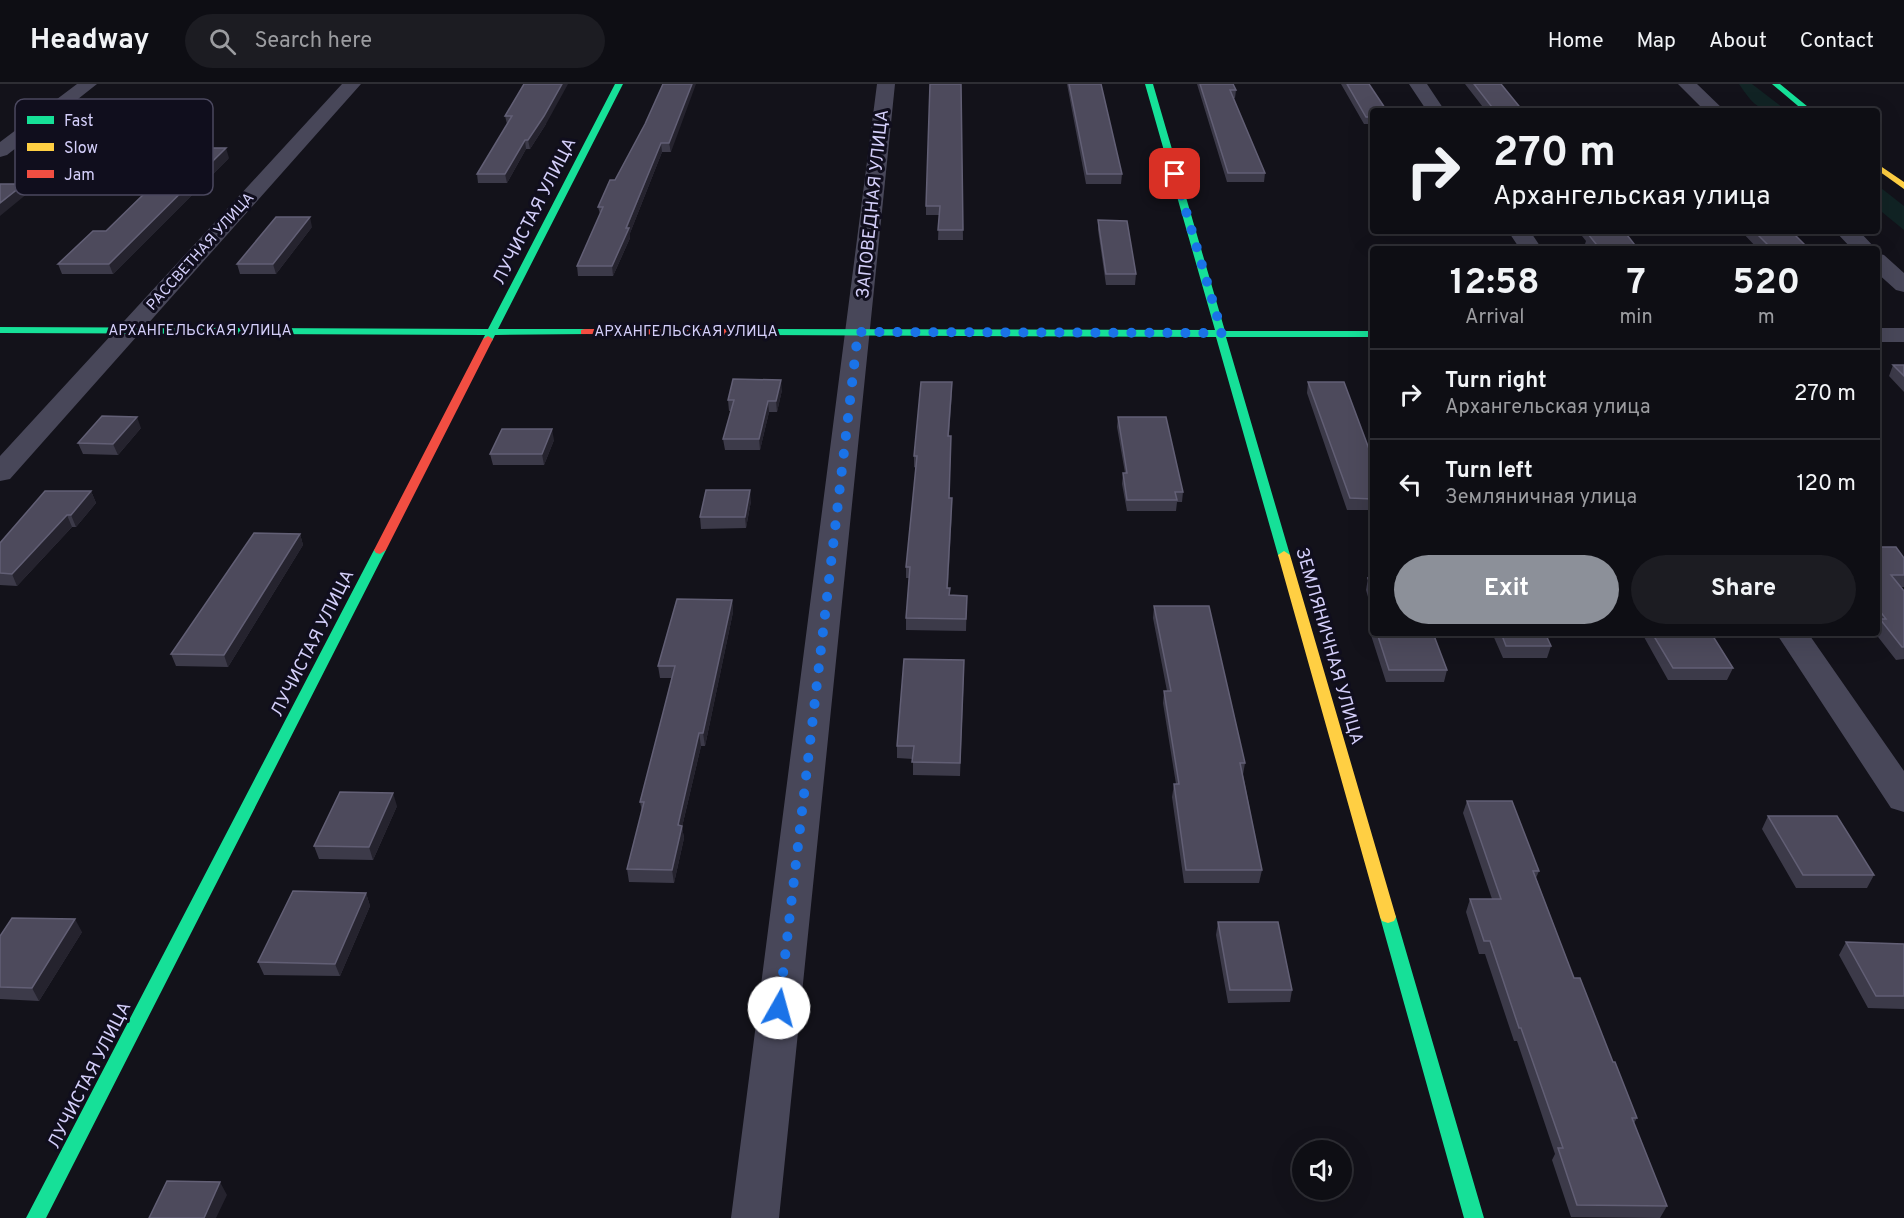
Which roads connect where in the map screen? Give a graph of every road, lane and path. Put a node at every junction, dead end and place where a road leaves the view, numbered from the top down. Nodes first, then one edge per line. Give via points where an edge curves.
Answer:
1 (88, 84) edge
2 (352, 84) edge
3 (619, 84) edge
4 (886, 84) edge
5 (1149, 84) edge
6 (1418, 84) edge
7 (1687, 84) edge
8 (1776, 84) edge
9 (68, 99) edge
10 (1434, 108) edge
11 (1713, 108) edge
12 (1805, 108) edge
13 (15, 140) edge
14 (0, 151) edge
15 (1880, 168) edge
16 (1904, 186) edge
17 (1849, 234) edge
18 (1862, 246) edge
19 (1880, 264) edge
20 (1904, 285) edge
21 (0, 330) edge
22 (127, 330) junction
23 (493, 330) junction
24 (858, 332) junction
25 (1222, 333) junction
26 (1370, 334) edge
27 (1880, 335) edge
28 (1904, 335) edge
29 (0, 473) edge
30 (1794, 636) edge
31 (1904, 799) edge
32 (36, 1218) edge
33 (755, 1218) edge
34 (1474, 1218) edge

1 - 9 street
2 - 22 street, РАССВЕТНАЯ УЛИЦА
3 - 23 street, ЛУЧИСТАЯ УЛИЦА
4 - 24 street, ЗАПОВЕДНАЯ УЛИЦА
5 - 25 street, ЗЕМЛЯНИЧНАЯ УЛИЦА
6 - 10 street
7 - 11 street
8 - 12 street
13 - 14 street
15 - 16 street
17 - 18 street
19 - 20 street
21 - 22 street, АРХАНГЕЛЬСКАЯ УЛИЦА
22 - 23 street, АРХАНГЕЛЬСКАЯ УЛИЦА
22 - 29 street, РАССВЕТНАЯ УЛИЦА
23 - 24 street, АРХАНГЕЛЬСКАЯ УЛИЦА
23 - 32 street, ЛУЧИСТАЯ УЛИЦА
24 - 25 street, АРХАНГЕЛЬСКАЯ УЛИЦА
24 - 33 street, ЗАПОВЕДНАЯ УЛИЦА
25 - 26 street, АРХАНГЕЛЬСКАЯ УЛИЦА
25 - 34 street, ЗЕМЛЯНИЧНАЯ УЛИЦА
27 - 28 street
30 - 31 street

